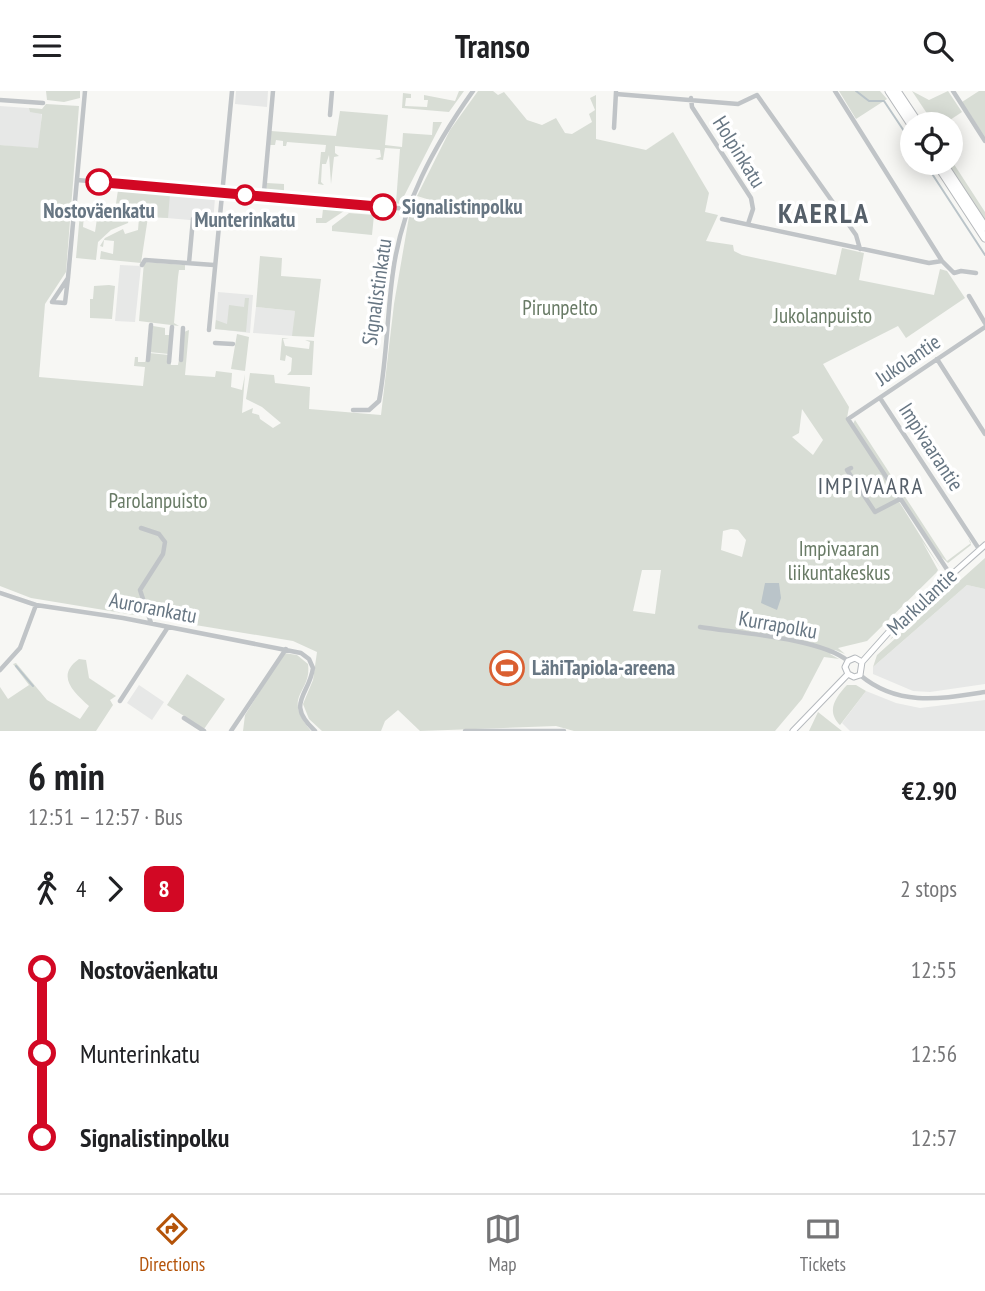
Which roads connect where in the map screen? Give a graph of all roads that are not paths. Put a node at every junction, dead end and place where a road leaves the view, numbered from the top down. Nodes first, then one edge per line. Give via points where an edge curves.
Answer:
1 (85, 91) edge
2 (232, 91) edge
3 (273, 91) edge
4 (332, 91) edge
5 (473, 91) edge
6 (835, 91) edge
7 (889, 91) edge
8 (897, 91) edge
9 (953, 91) edge
10 (616, 92) edge
11 (691, 98) junction
12 (0, 100) edge
13 (43, 103) dead end
14 (903, 112) edge
15 (911, 112) edge
16 (330, 115) dead end
17 (614, 128) dead end
18 (985, 141) edge
19 (944, 175) edge
20 (951, 175) edge
21 (77, 180) junction
22 (264, 191) dead end
23 (222, 193) junction
24 (408, 209) junction
25 (193, 219) dead end
26 (722, 219) dead end
27 (748, 224) junction
28 (985, 227) edge
29 (985, 238) edge
30 (860, 249) junction
31 (942, 261) junction
32 (189, 263) junction
33 (142, 265) dead end
34 (215, 265) junction
35 (976, 273) dead end
36 (68, 278) junction
37 (969, 296) dead end
38 (151, 325) dead end
39 (985, 325) edge
40 (172, 327) dead end
41 (183, 328) dead end
42 (209, 330) dead end
43 (215, 343) dead end
44 (233, 344) dead end
45 (937, 359) junction
46 (148, 360) dead end
47 (181, 360) dead end
48 (169, 362) dead end
49 (880, 398) junction
50 (353, 410) dead end
51 (985, 434) edge
52 (851, 468) dead end
53 (900, 499) junction
54 (141, 528) dead end
55 (985, 545) edge
56 (979, 549) junction
57 (950, 574) junction
58 (0, 593) edge
59 (36, 605) junction
60 (151, 623) junction
61 (168, 627) junction
62 (700, 627) dead end
63 (286, 649) junction
64 (848, 661) junction
65 (862, 662) junction
66 (0, 670) edge
67 (848, 674) junction
68 (860, 674) junction
69 (985, 692) edge
70 (120, 701) dead end
71 (184, 718) dead end
72 (204, 731) edge
73 (231, 731) edge
74 (315, 731) edge
75 (465, 731) edge
76 (564, 731) edge
77 (793, 731) edge

1 - 21 street
2 - 23 street
3 - 22 street
4 - 16 street
5 - 24 street, Signalistinkatu via 436,147
6 - 31 street
7 - 14 highway
8 - 15 highway
9 - 18 street
10 - 11 street
10 - 17 street
11 - 27 street, Holpinkatu via 694,111 751,198
11 - 30 street via 738,104 757,95 856,235
12 - 13 street
19 - 29 highway
20 - 28 highway
21 - 23 street
21 - 36 street
23 - 24 street
23 - 34 street
24 - 50 street, Signalistinkatu via 393,269 379,401 369,410
25 - 32 street
26 - 27 street
27 - 30 street
30 - 31 street via 929,263
31 - 35 street via 954,273
32 - 33 street via 145,260
32 - 34 street
34 - 42 street
36 - 36 street via 56,291 52,302 65,303
37 - 39 street
38 - 46 street
39 - 45 street, Jukolantie
40 - 48 street
41 - 47 street
43 - 44 street
45 - 49 street, Jukolantie
45 - 51 street
49 - 53 street, Jukolantie via 848,419
49 - 56 street, Impivaarantie
52 - 53 street via 847,470 873,510 880,512
53 - 57 street
54 - 60 street via 159,534 166,545 140,590
55 - 56 main road, Markulantie
56 - 57 main road, Markulantie
57 - 65 main road, Markulantie
58 - 59 street, Aurorankatu
59 - 60 street, Aurorankatu
59 - 66 street via 20,648
60 - 61 street, Aurorankatu
61 - 63 street, Aurorankatu
61 - 70 street
62 - 64 street, Kurrapolku via 807,644
63 - 73 street
63 - 74 street, Aurorankatu via 309,659 313,670 300,709
64 - 65 main road
64 - 67 main road
65 - 68 main road
67 - 68 main road
67 - 77 main road
68 - 69 street via 884,690 918,700
71 - 72 street
75 - 76 street

